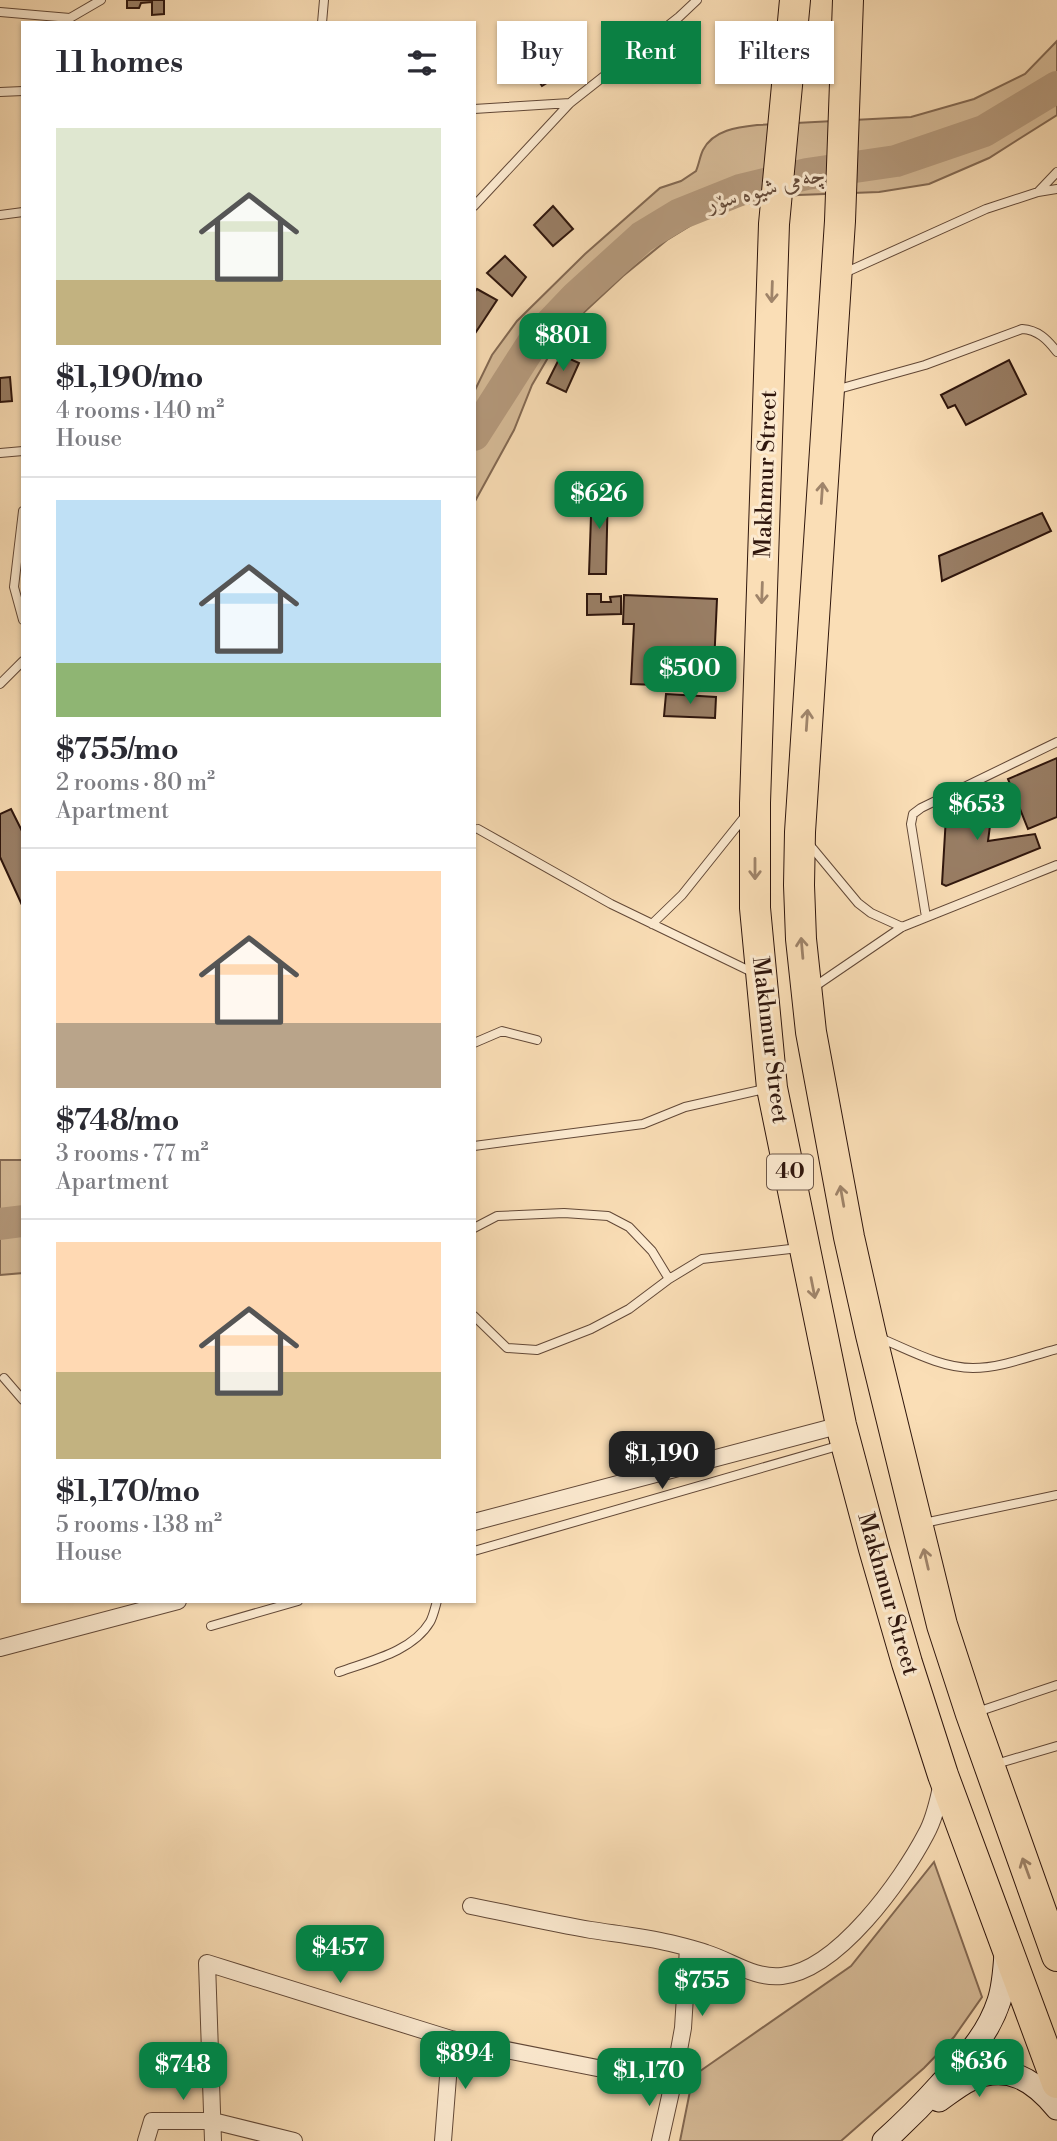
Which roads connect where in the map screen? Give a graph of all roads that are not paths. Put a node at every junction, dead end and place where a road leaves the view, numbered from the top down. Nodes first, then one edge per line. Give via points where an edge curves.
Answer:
1 (101, 0) edge
2 (324, 0) edge
3 (698, 0) edge
4 (795, 0) edge
5 (848, 0) edge
6 (0, 12) edge
7 (322, 21) edge
8 (21, 91) edge
9 (0, 92) edge
10 (570, 103) junction
11 (476, 109) edge
12 (1057, 172) edge
13 (1057, 189) edge
14 (1038, 192) junction
15 (476, 204) edge
16 (21, 212) edge
17 (0, 215) edge
18 (836, 276) junction
19 (1057, 352) edge
20 (829, 392) junction
21 (21, 451) edge
22 (0, 453) edge
23 (21, 526) edge
24 (21, 613) edge
25 (21, 663) edge
26 (0, 684) edge
27 (1057, 742) edge
28 (755, 803) junction
29 (478, 829) dead end
30 (800, 832) junction
31 (1057, 864) edge
32 (926, 918) junction
33 (652, 924) junction
34 (902, 927) junction
35 (760, 976) junction
36 (806, 992) junction
37 (537, 1040) dead end
38 (476, 1042) edge
39 (772, 1087) junction
40 (476, 1146) edge
41 (476, 1227) edge
42 (849, 1237) junction
43 (805, 1247) junction
44 (669, 1279) junction
45 (476, 1319) edge
46 (871, 1335) junction
47 (1057, 1349) edge
48 (4, 1378) dead end
49 (21, 1398) edge
50 (844, 1435) junction
51 (1057, 1495) edge
52 (477, 1517) edge
53 (918, 1524) junction
54 (476, 1550) edge
55 (170, 1603) edge
56 (291, 1603) edge
57 (435, 1603) edge
58 (211, 1626) dead end
59 (0, 1648) edge
60 (339, 1672) dead end
61 (1057, 1685) edge
62 (971, 1714) junction
63 (1057, 1746) edge
64 (990, 1766) junction
65 (943, 1775) junction
66 (471, 1906) dead end
67 (1007, 1946) junction
68 (688, 1948) junction
69 (1057, 1956) edge
70 (451, 2039) junction
71 (673, 2083) junction
72 (1057, 2083) edge
73 (1057, 2108) edge
74 (213, 2121) junction
75 (907, 2121) junction
76 (146, 2141) edge
77 (214, 2141) edge
78 (294, 2141) edge
79 (443, 2141) edge
80 (660, 2141) edge
81 (884, 2141) edge

1 - 6 lane via 71,19
2 - 7 lane
3 - 10 lane
4 -> 28 highway, Makhmur Street / 40 via 774,224
5 - 18 highway, Makhmur Street / 40
8 - 9 lane
10 - 11 lane
10 - 15 lane
12 - 14 lane
13 - 14 lane
14 - 18 lane via 986,209
16 - 17 lane
18 - 20 highway, Makhmur Street / 40
19 - 20 lane via 1033,329 1022,329 925,365
30 -> 20 highway, Makhmur Street / 40
21 - 22 lane
23 - 24 lane via 13,587
25 - 26 lane
27 - 32 lane via 913,814
28 - 33 lane via 682,895
28 -> 35 highway, Makhmur Street / 40
29 - 33 lane
30 - 34 lane via 858,903
36 -> 30 highway, Makhmur Street / 40
31 - 32 lane
32 - 34 lane
33 - 35 lane
34 - 36 lane
35 - 39 highway, Makhmur Street / 40
42 -> 36 highway, Makhmur Street / 40
37 - 38 lane via 502,1031
39 - 40 lane via 685,1107 643,1124
39 - 43 highway, Makhmur Street / 40
41 - 44 lane via 497,1216 608,1216 629,1227 652,1251
42 - 43 highway
42 - 46 highway, Makhmur Street / 40
43 - 44 lane via 702,1259
43 -> 50 highway, Makhmur Street / 40
44 - 45 lane via 629,1309 537,1350 507,1348
46 - 47 lane via 948,1365 973,1368
46 - 53 highway, Makhmur Street / 40
48 - 49 lane
50 - 52 street
50 - 54 lane
50 - 65 highway, Makhmur Street / 40 via 893,1617
51 - 53 lane
62 -> 53 highway, Makhmur Street / 40 via 942,1625
55 - 59 street
56 - 58 lane
57 - 60 lane via 430,1622 417,1637 396,1651
61 - 62 lane
62 - 64 highway, Makhmur Street
63 - 64 lane
69 -> 64 highway, Makhmur Street
65 - 67 highway, Makhmur Street / 40
65 - 68 street via 928,1832 911,1861 847,1941 809,1968 783,1976 763,1975
66 - 68 street
67 - 72 highway, Makhmur Street / 40
67 - 75 main road via 1004,1982 984,2034
68 - 71 street via 683,2028
70 - 71 street
70 - 74 street via 207,1964
70 - 79 street
71 - 80 street
73 - 75 main road via 1027,2080 989,2073 970,2080
74 - 76 street via 152,2121
74 - 77 street
74 - 78 street
75 - 81 main road

